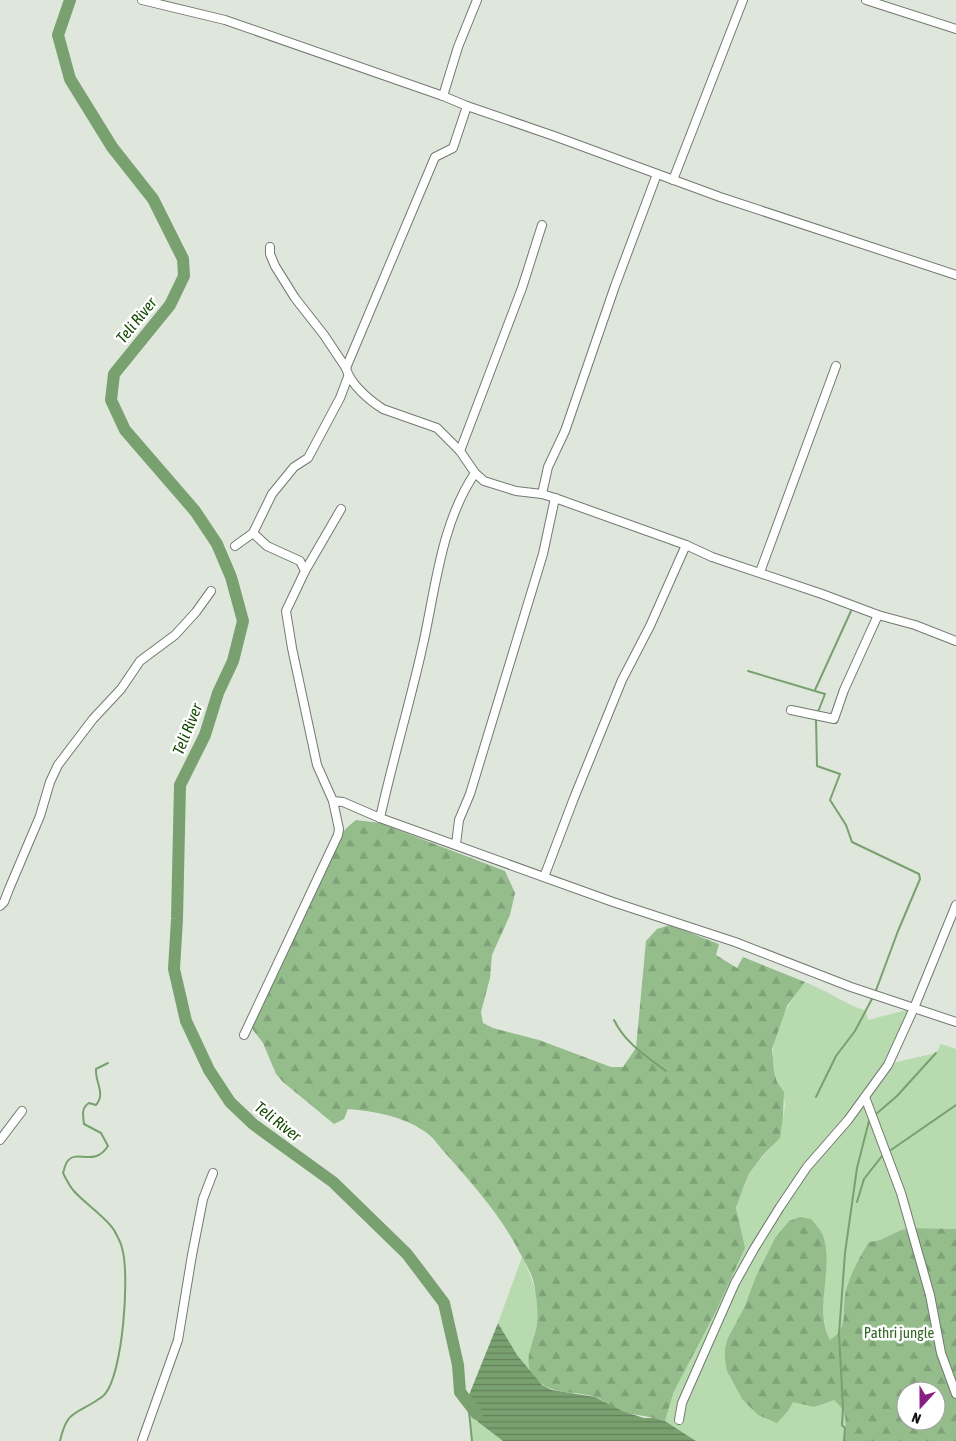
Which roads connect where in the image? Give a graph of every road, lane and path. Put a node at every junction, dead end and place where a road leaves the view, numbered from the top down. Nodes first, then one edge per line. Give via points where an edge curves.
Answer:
1 (142, 0) edge
2 (478, 0) edge
3 (743, 0) edge
4 (866, 0) edge
5 (956, 29) edge
6 (443, 96) junction
7 (467, 106) junction
8 (657, 174) junction
9 (673, 180) junction
10 (542, 226) dead end
11 (270, 247) dead end
12 (956, 275) edge
13 (836, 366) dead end
14 (347, 372) junction
15 (460, 451) junction
16 (475, 474) junction
17 (542, 494) junction
18 (555, 498) junction
19 (341, 509) dead end
20 (253, 533) junction
21 (686, 545) junction
22 (235, 546) dead end
23 (305, 571) junction
24 (760, 572) junction
25 (211, 591) dead end
26 (878, 615) junction
27 (956, 641) edge
28 (791, 710) dead end
29 (333, 801) junction
30 (380, 818) junction
31 (456, 844) junction
32 (544, 877) junction
33 (956, 905) edge
34 (0, 906) edge
35 (914, 1008) junction
36 (956, 1022) edge
37 (244, 1035) dead end
38 (865, 1097) junction
39 (22, 1111) dead end
40 (0, 1140) edge
41 (213, 1174) dead end
42 (956, 1394) edge
43 (679, 1420) dead end
44 (142, 1441) edge

1 - 6 street via 225,20
2 - 6 street via 458,47
3 - 9 street
4 - 5 street
6 - 7 street
7 - 8 street
7 - 14 street via 452,148 435,158
8 - 9 street
8 - 17 street via 565,431 548,467
9 - 12 street
10 - 15 street
11 - 14 street via 275,266
13 - 24 street
14 - 15 street via 376,404 392,413 437,428
14 - 20 street via 340,398 312,453 294,467 272,494
15 - 16 street
16 - 17 street via 484,481 516,491
16 - 30 street via 465,488 434,584 424,640
17 - 18 street
18 - 21 street
18 - 31 street via 542,554 470,794 459,820
19 - 23 street
20 - 22 street
20 - 23 street via 267,546 300,561
21 - 24 street
21 - 32 street via 622,680
23 - 29 street via 286,611 317,765
24 - 26 street
25 - 34 street via 175,635 140,661 58,765 10,889
26 - 27 street
26 - 28 street via 834,719
29 - 30 street
29 - 37 street via 338,835
30 - 31 street
31 - 32 street
32 - 35 street
33 - 35 street
35 - 36 street
35 - 38 street via 888,1065
38 - 42 street via 901,1193 930,1295 941,1353
38 - 43 street via 807,1167 744,1266 682,1403
39 - 40 street
41 - 44 street via 201,1208 178,1340

